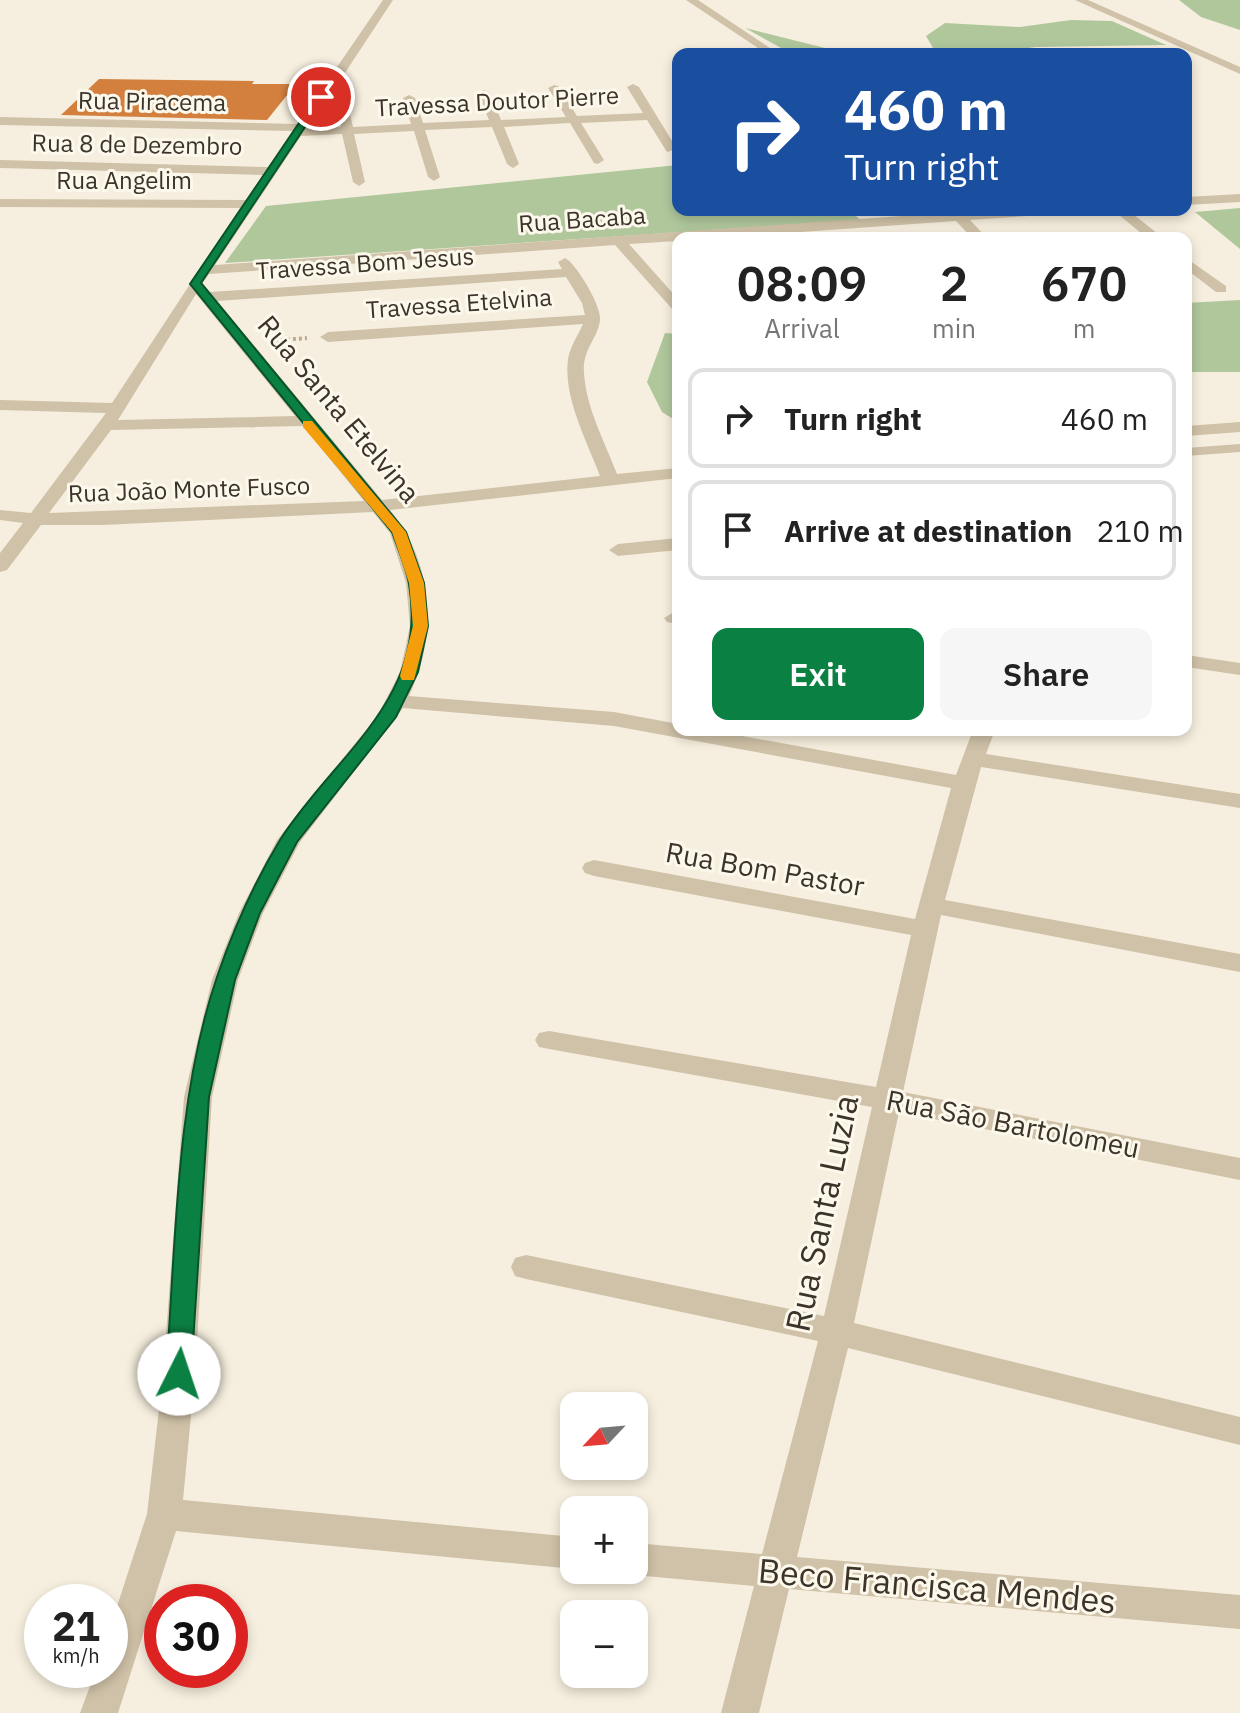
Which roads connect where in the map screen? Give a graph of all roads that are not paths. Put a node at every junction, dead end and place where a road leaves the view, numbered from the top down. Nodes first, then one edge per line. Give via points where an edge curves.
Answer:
1 (388, 0) edge
2 (691, 0) edge
3 (1080, 0) edge
4 (765, 48) edge
5 (1188, 48) edge
6 (1192, 50) edge
7 (1240, 71) edge
8 (633, 87) dead end
9 (554, 88) dead end
10 (484, 93) dead end
11 (409, 98) dead end
12 (341, 101) dead end
13 (649, 116) junction
14 (573, 120) junction
15 (0, 121) edge
16 (497, 124) junction
17 (420, 129) junction
18 (301, 130) junction
19 (347, 132) junction
20 (671, 149) dead end
21 (598, 160) dead end
22 (0, 164) edge
23 (513, 164) dead end
24 (273, 171) junction
25 (434, 177) dead end
26 (359, 182) dead end
27 (1240, 198) edge
28 (1192, 201) edge
29 (0, 203) edge
30 (249, 204) junction
31 (958, 216) joint
32 (1128, 216) edge
33 (731, 232) edge
34 (974, 232) edge
35 (1148, 232) edge
36 (672, 236) edge
37 (618, 240) junction
38 (548, 244) junction
39 (1192, 267) edge
40 (573, 272) junction
41 (203, 284) junction
42 (1221, 289) dead end
43 (672, 301) edge
44 (593, 319) junction
45 (328, 337) road end
46 (0, 405) edge
47 (117, 408) junction
48 (305, 421) junction
49 (106, 425) junction
50 (1240, 427) edge
51 (1192, 431) edge
52 (1240, 448) edge
53 (1192, 452) edge
54 (672, 473) edge
55 (610, 478) junction
56 (375, 506) junction
57 (0, 515) edge
58 (36, 519) junction
59 (672, 545) edge
60 (618, 550) dead end
61 (0, 566) edge
62 (1192, 662) edge
63 (1240, 669) edge
64 (396, 701) junction
65 (672, 727) edge
66 (730, 736) edge
67 (982, 736) edge
68 (970, 771) junction
69 (1240, 801) edge
70 (594, 868) dead end
71 (928, 917) junction
72 (1240, 963) edge
73 (549, 1040) dead end
74 (885, 1099) junction
75 (1240, 1169) edge
76 (526, 1267) dead end
77 (836, 1332) junction
78 (1240, 1431) edge
79 (164, 1514) junction
80 (560, 1552) edge
81 (648, 1560) edge
82 (776, 1572) junction
83 (1240, 1612) edge
84 (99, 1713) edge
85 (740, 1713) edge

1 - 18 street
2 - 4 street
3 - 5 street
6 - 7 street
8 - 13 street
9 - 14 street
10 - 16 street
11 - 17 street
12 - 19 street
13 - 14 street, Travessa Doutor Pierre
13 - 20 street
14 - 16 street, Travessa Doutor Pierre
14 - 21 street
15 - 18 street, Rua Piracema
16 - 17 street, Travessa Doutor Pierre
16 - 23 street
17 - 19 street, Travessa Doutor Pierre
17 - 25 street
18 - 19 street, Travessa Doutor Pierre
18 - 24 street
19 - 26 street
22 - 24 street, Rua 8 de Dezembro
24 - 30 street
27 - 28 street
29 - 30 street, Rua Angelim
30 - 41 street
31 - 33 street, Rua Bacaba
31 - 34 street
32 - 35 street
36 - 37 street, Rua Bacaba
37 - 38 street, Rua Bacaba
37 - 43 street
38 - 40 street
38 - 41 street, Rua Bacaba
39 - 42 street
40 - 41 street, Travessa Bom Jesus
40 - 44 street
41 - 47 street
41 - 48 street, Rua Santa Etelvina via 241,343
44 - 45 street, Travessa Etelvina
44 - 55 street via 575,363 581,398
46 - 47 street
47 - 49 street
48 - 49 street
48 - 56 street, Rua Santa Etelvina
49 - 58 street
50 - 51 street
52 - 53 lane
54 - 55 street, Rua João Monte Fusco
55 - 56 street, Rua João Monte Fusco
56 - 58 street, Rua João Monte Fusco
56 - 64 street, Rua Santa Etelvina via 399,532 416,583 420,626 410,672
57 - 58 street, Rua João Monte Fusco
58 - 61 street
59 - 60 street
62 - 63 street
64 - 65 street
64 - 79 street, Rua Santa Etelvina via 289,840 251,913 225,980 198,1097
66 - 68 street
67 - 68 street, Rua Santa Luzia
68 - 69 street
68 - 71 street, Rua Santa Luzia
70 - 71 street, Rua Bom Pastor
71 - 72 street, Rua Bom Pastor
71 - 74 street, Rua Santa Luzia
73 - 74 street, Rua São Bartolomeu
74 - 75 street, Rua São Bartolomeu
74 - 77 street, Rua Santa Luzia
76 - 77 street
77 - 78 street
77 - 82 street, Rua Santa Luzia
79 - 80 street
79 - 84 street, Rua Santa Etelvina
81 - 82 street, Beco Francisca Mendes
82 - 83 street, Beco Francisca Mendes
82 - 85 street, Rua Santa Luzia

